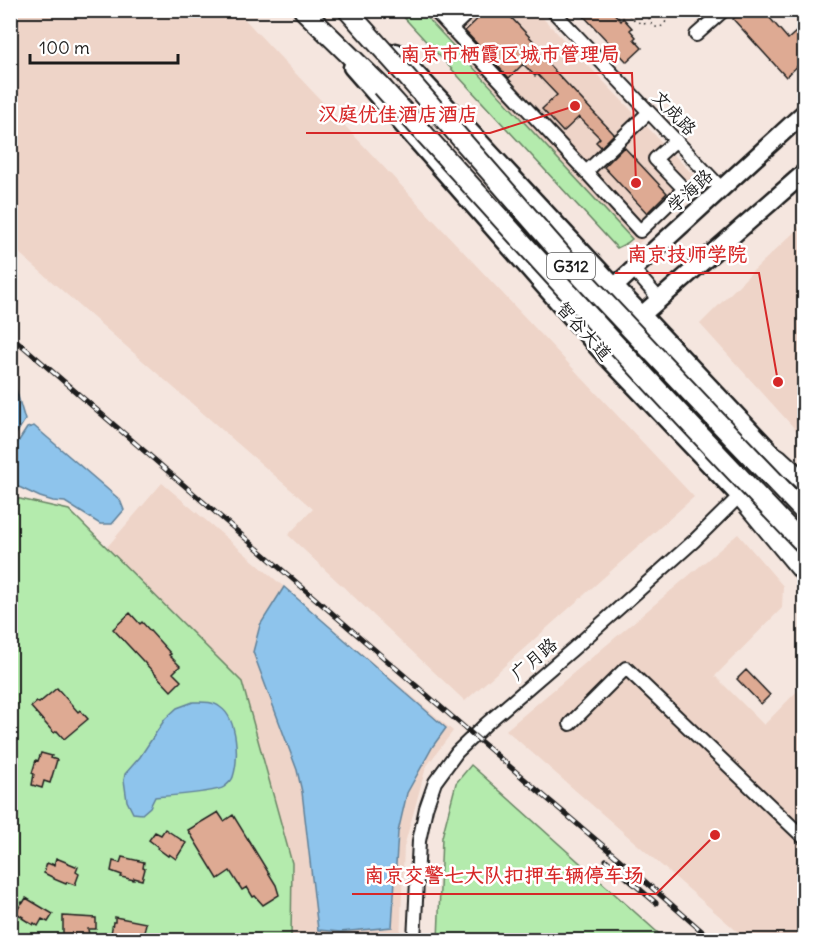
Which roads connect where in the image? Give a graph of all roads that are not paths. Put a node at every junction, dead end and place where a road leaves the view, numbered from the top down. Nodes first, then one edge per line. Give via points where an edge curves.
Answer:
1 (302, 10) edge
2 (312, 10) edge
3 (346, 10) edge
4 (356, 10) edge
5 (434, 10) edge
6 (471, 10) edge
7 (552, 10) edge
8 (724, 10) edge
9 (451, 29) junction
10 (696, 35) dead end
11 (399, 68) junction
12 (382, 87) junction
13 (649, 112) junction
14 (804, 113) edge
15 (676, 140) junction
16 (586, 172) junction
17 (804, 173) edge
18 (721, 188) junction
19 (634, 270) junction
20 (615, 287) junction
21 (660, 300) junction
22 (642, 315) junction
23 (576, 322) junction
24 (601, 351) junction
25 (778, 458) junction
26 (804, 482) edge
27 (804, 487) edge
28 (740, 496) junction
29 (804, 512) edge
30 (804, 544) edge
31 (804, 563) edge
32 (804, 573) edge
33 (570, 724) dead end
34 (804, 838) edge
35 (414, 940) edge

1 - 12 highway
1 - 23 main road, 智谷大道 / G312
2 - 12 highway, 智谷大道 / G312
3 - 11 highway, 智谷大道 / G312, bridge
4 - 11 highway, bridge
4 - 20 main road, G312
5 - 9 street
6 - 9 street
7 - 13 street, 文成路
8 - 10 street
9 - 16 street
11 - 29 highway, 智谷大道 / G312, bridge via 583,279
12 - 30 highway, 智谷大道 / G312, bridge via 568,295
13 - 15 street, 文成路
13 - 16 street
14 - 18 main road, 学海路
15 - 16 street via 656,159 684,189 640,231
15 - 18 street, 文成路
17 - 21 main road
18 - 19 main road, 学海路
19 - 20 main road, 学海路
19 - 21 street
20 - 22 main road, G312
20 - 23 main road, 学海路
21 - 22 main road
22 - 24 main road
22 - 25 main road, G312
23 - 24 main road, 智谷大道 / G312
24 - 28 main road, 智谷大道 / G312
25 - 26 highway
25 - 27 main road, G312
25 - 28 street, 广月路
28 - 31 main road, 智谷大道 / G312
28 - 32 highway
28 - 35 street, 广月路 via 457,752 435,782 426,808 419,841
33 - 34 street via 626,668

